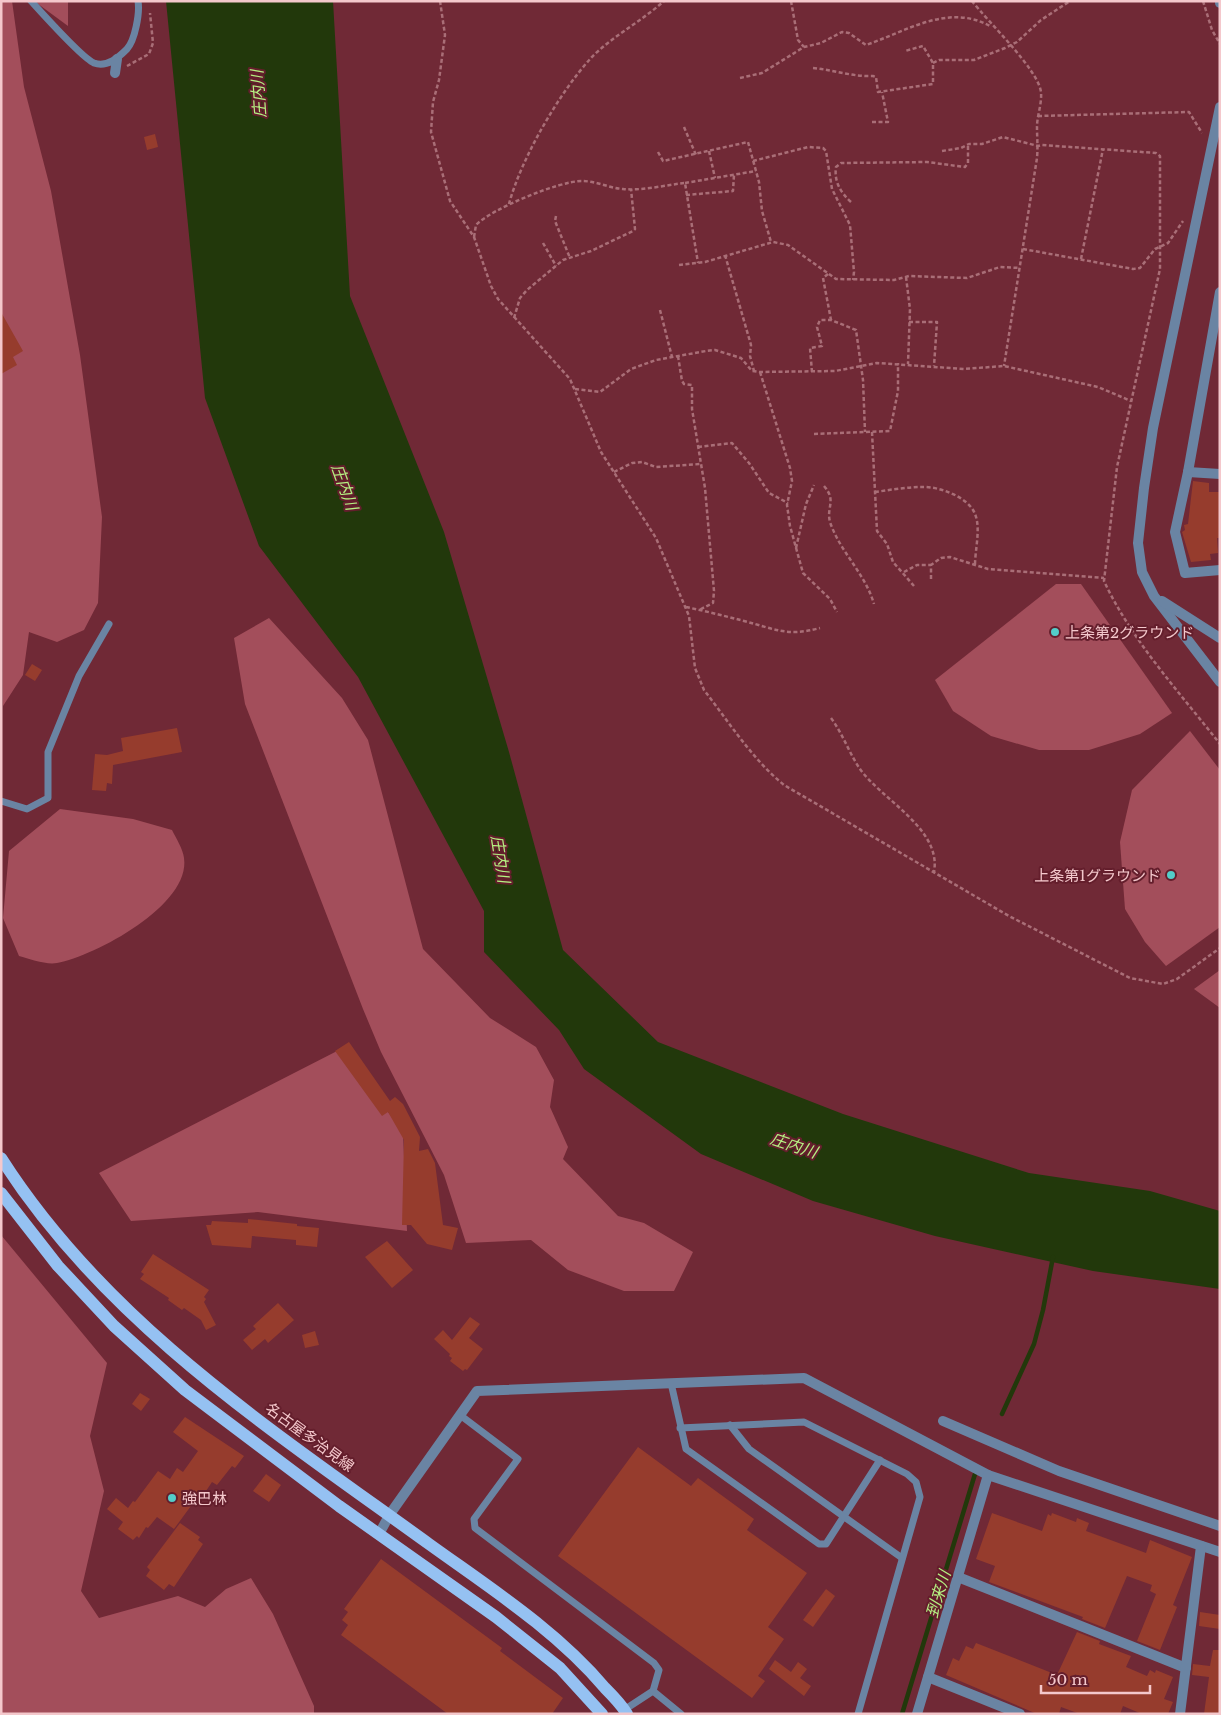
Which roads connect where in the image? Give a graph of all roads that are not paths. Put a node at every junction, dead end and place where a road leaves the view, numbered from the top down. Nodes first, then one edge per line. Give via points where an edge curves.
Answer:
1 (31, 1) edge
2 (138, 1) edge
3 (117, 59) junction
4 (115, 73) dead end
5 (1220, 107) edge
6 (1220, 292) edge
7 (1188, 472) junction
8 (1220, 474) edge
9 (1220, 570) edge
10 (1154, 596) junction
11 (109, 624) dead end
12 (1220, 638) edge
13 (1220, 682) edge
14 (1, 801) edge
15 (1, 1158) edge
16 (1, 1193) edge
17 (671, 1383) junction
18 (460, 1415) junction
19 (943, 1421) dead end
20 (730, 1425) junction
21 (680, 1428) junction
22 (880, 1460) junction
23 (988, 1475) junction
24 (390, 1514) junction
25 (843, 1517) junction
26 (1220, 1526) edge
27 (379, 1534) junction
28 (1201, 1546) junction
29 (1220, 1552) edge
30 (902, 1558) junction
31 (958, 1577) junction
32 (1186, 1668) junction
33 (928, 1677) junction
34 (653, 1691) junction
35 (626, 1712) edge
36 (602, 1714) edge
37 (681, 1714) edge
38 (858, 1714) edge
39 (917, 1714) edge
40 (1020, 1714) edge
41 (1180, 1714) edge

1 - 3 lane via 93,63 104,64
2 - 3 lane via 130,45
3 - 4 street
5 - 10 street via 1153,428 1144,488 1139,561
6 - 7 street
7 - 8 street
7 - 9 street via 1175,532 1185,572
10 - 12 street
10 - 13 street
11 - 14 lane via 79,676 48,752 48,798 27,809
15 - 24 main road, 名古屋多治見線 via 67,1247 123,1308 206,1380
16 - 27 main road via 58,1266 114,1326 185,1390
17 - 18 street via 477,1390
17 - 21 lane
17 - 23 street via 804,1378
18 - 24 street
18 - 34 lane via 518,1459 474,1519 475,1528 654,1663 659,1670
19 - 26 street via 1059,1471
20 - 21 lane
20 - 22 lane via 804,1422
20 - 25 lane via 749,1448
21 - 25 lane via 686,1449 819,1544 826,1544
22 - 25 lane
22 - 30 lane via 916,1482 920,1497
23 - 28 street
23 - 31 street
24 - 27 street
24 - 35 main road, 名古屋多治見線 via 524,1612 586,1665
25 - 30 lane
27 - 36 main road via 496,1617 560,1668
28 - 29 street
28 - 32 street
30 - 38 lane
31 - 32 street
31 - 33 street
32 - 41 street
33 - 39 street
33 - 40 street
34 - 35 lane
34 - 37 lane

